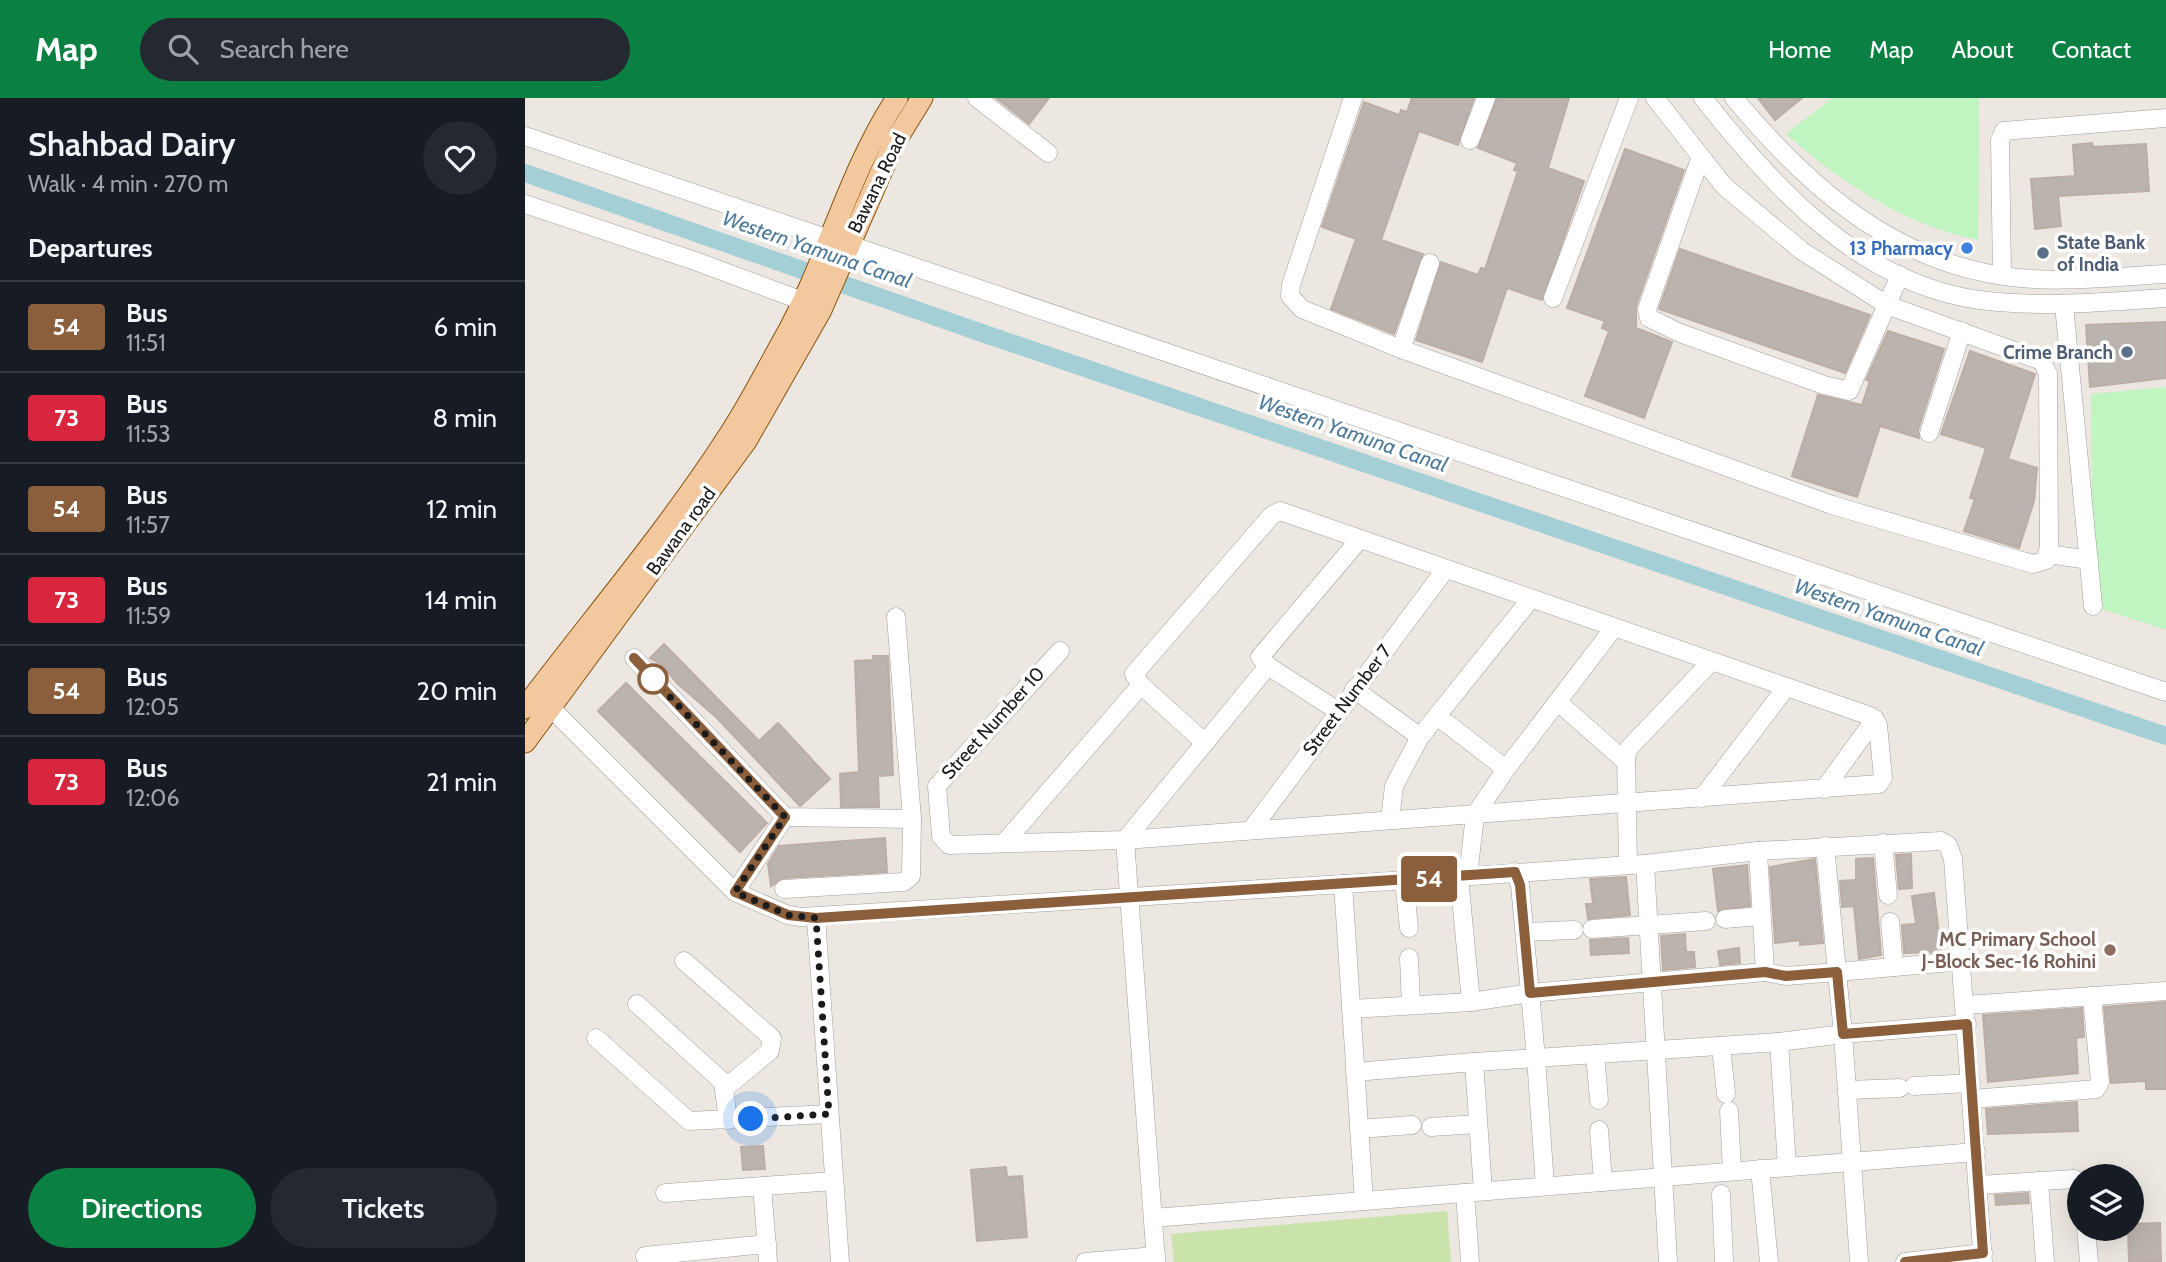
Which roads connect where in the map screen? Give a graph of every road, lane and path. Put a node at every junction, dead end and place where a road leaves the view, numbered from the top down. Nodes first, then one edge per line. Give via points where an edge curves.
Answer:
1 (897, 98) edge
2 (922, 98) edge
3 (977, 98) edge
4 (1353, 98) edge
5 (1486, 98) edge
6 (1629, 98) edge
7 (1655, 98) edge
8 (1703, 98) edge
9 (1734, 98) edge
10 (2166, 118) edge
11 (525, 136) edge
12 (1470, 140) dead end
13 (1048, 153) dead end
14 (1700, 159) junction
15 (525, 204) edge
16 (835, 251) junction
17 (1430, 263) dead end
18 (2166, 274) edge
19 (1900, 275) junction
20 (2002, 275) junction
21 (1553, 298) dead end
22 (2166, 298) edge
23 (1887, 305) junction
24 (2064, 305) junction
25 (813, 306) junction
26 (1962, 331) junction
27 (1401, 349) junction
28 (1929, 433) dead end
29 (1359, 540) junction
30 (2048, 554) junction
31 (2089, 560) junction
32 (1445, 570) junction
33 (1530, 600) junction
34 (2093, 606) dead end
35 (896, 617) dead end
36 (1613, 629) junction
37 (1060, 651) dead end
38 (634, 658) dead end
39 (1710, 663) junction
40 (1268, 666) junction
41 (1141, 685) junction
42 (1354, 689) junction
43 (1785, 689) junction
44 (2166, 692) edge
45 (1558, 702) junction
46 (537, 703) edge
47 (1338, 711) junction
48 (1437, 716) junction
49 (1875, 719) junction
50 (1420, 737) junction
51 (525, 742) edge
52 (1205, 743) junction
53 (1626, 762) junction
54 (1506, 769) junction
55 (1824, 789) junction
56 (1702, 798) junction
57 (1627, 803) junction
58 (1475, 815) junction
59 (785, 817) junction
60 (912, 818) junction
61 (1390, 820) junction
62 (1251, 831) junction
63 (1125, 840) junction
64 (1005, 842) junction
65 (1883, 843) junction
66 (1825, 846) junction
67 (1758, 851) junction
68 (1636, 865) junction
69 (1515, 872) junction
70 (1464, 876) junction
71 (1404, 880) junction
72 (1343, 884) junction
73 (784, 889) dead end
74 (735, 892) junction
75 (1888, 895) dead end
76 (1132, 897) junction
77 (1761, 916) junction
78 (816, 918) junction
79 (1725, 919) dead end
80 (1706, 921) dead end
81 (1890, 922) dead end
82 (1649, 923) junction
83 (1409, 928) dead end
84 (1525, 932) junction
85 (1409, 958) dead end
86 (684, 961) dead end
87 (1963, 961) junction
88 (1894, 967) junction
89 (1765, 972) junction
90 (1837, 972) junction
91 (1651, 982) junction
92 (2166, 990) edge
93 (1530, 993) junction
94 (2092, 996) junction
95 (1471, 1002) junction
96 (637, 1004) dead end
97 (1966, 1005) junction
98 (1411, 1006) junction
99 (1351, 1009) junction
100 (1967, 1024) junction
101 (1843, 1034) junction
102 (596, 1038) dead end
103 (1779, 1042) junction
104 (1721, 1046) junction
105 (1656, 1050) junction
106 (1595, 1054) junction
107 (1536, 1058) junction
108 (1474, 1062) junction
109 (1355, 1072) junction
110 (724, 1089) junction
111 (1848, 1090) junction
112 (1972, 1091) junction
113 (1599, 1100) dead end
114 (829, 1114) junction
115 (728, 1121) junction
116 (1478, 1124) junction
117 (1412, 1125) dead end
118 (1431, 1127) dead end
119 (1359, 1129) junction
120 (1599, 1130) dead end
121 (1976, 1152) junction
122 (1852, 1162) junction
123 (1787, 1167) junction
124 (1760, 1169) junction
125 (1732, 1171) junction
126 (1661, 1177) junction
127 (2067, 1179) edge
128 (834, 1181) junction
129 (2039, 1181) junction
130 (1603, 1182) junction
131 (1978, 1185) junction
132 (762, 1186) junction
133 (1545, 1186) junction
134 (1474, 1192) junction
135 (665, 1193) dead end
136 (1721, 1194) dead end
137 (1364, 1201) junction
138 (1153, 1218) junction
139 (2087, 1241) edge
140 (767, 1253) edge
141 (645, 1256) dead end
142 (1983, 1257) edge
143 (1156, 1259) edge
144 (840, 1262) edge
145 (1085, 1262) edge
146 (1470, 1262) edge
147 (1668, 1262) edge
148 (1724, 1262) edge
149 (1769, 1262) edge
150 (1859, 1262) edge
151 (1905, 1262) edge
152 (2045, 1262) edge
153 (2089, 1262) edge

1 - 16 main road, Bawana Road via 876,130
2 - 16 main road, Bawana Road
3 - 13 street
4 - 27 street via 1290,296 1302,309
5 - 12 street
6 - 21 street
7 - 14 street
8 - 19 street via 1784,194 1851,248
9 - 20 street via 1804,176 1872,226 1925,257
10 - 20 street via 2004,131 2000,140
11 - 16 street
14 - 23 street via 1724,186 1802,251
14 - 23 street via 1647,309 1649,318 1845,391 1854,386
15 - 25 street via 698,261
16 - 25 main road, Bawana Road
16 - 44 street
17 - 27 street
18 - 20 street via 2068,279
19 - 23 street
19 - 24 street via 1978,300
22 - 24 street
23 - 26 street
24 - 31 street
25 - 46 main road, Bawana road via 727,440
26 - 28 street
26 - 30 street via 2035,358 2046,367
27 - 30 street via 1832,505 2033,564 2046,560
29 - 32 street
29 - 40 street via 1262,653 1261,660
29 - 41 street via 1276,512 1135,671 1133,676
30 - 31 street
31 - 34 street
32 - 33 street
32 - 42 street, Street Number 7
33 - 36 street
33 - 48 street
35 - 60 street
36 - 39 street
36 - 45 street
37 - 64 street, Street Number 10 via 937,786 943,841 957,846
38 - 59 street
39 - 43 street
39 - 53 street via 1636,739
40 - 47 street
40 - 52 street
41 - 52 street
41 - 64 street
42 - 47 street, Street Number 7
42 - 50 street
43 - 49 street
43 - 56 street
45 - 53 street
45 - 54 street
46 - 51 main road, Bawana road
46 - 74 street
47 - 62 street, Street Number 7
48 - 50 street
48 - 54 street
49 - 55 street
49 - 55 street via 1882,783
50 - 61 street via 1394,786
52 - 63 street
53 - 57 street
54 - 58 street
55 - 56 street
56 - 57 street
57 - 58 street
57 - 68 street
58 - 61 street
58 - 70 street
59 - 60 street
59 - 74 street
60 - 73 street via 908,880
61 - 62 street
62 - 63 street
63 - 64 street
63 - 76 street
65 - 66 street
65 - 75 street
65 - 87 street via 1933,840 1952,850
66 - 67 street
66 - 90 street
67 - 68 street
67 - 77 street
68 - 69 street
68 - 82 street
69 - 70 street
69 - 84 street
70 - 71 street
70 - 95 street
71 - 72 street
71 - 83 street
72 - 76 street
72 - 99 street
74 - 78 street via 788,915
76 - 78 street
76 - 138 street
77 - 79 street
77 - 89 street
78 - 114 street
80 - 82 street
81 - 88 street
82 - 84 street
82 - 91 street
84 - 93 street
85 - 98 street
86 - 110 street via 772,1038 770,1051
87 - 88 street
87 - 97 street
88 - 90 street
89 - 90 street via 1786,976
89 - 91 street
90 - 101 street
91 - 93 street
91 - 105 street
92 - 94 street
93 - 95 street
93 - 107 street
94 - 97 street
94 - 112 street via 2100,1082 2096,1089
95 - 98 street
96 - 110 street via 719,1076
97 - 100 street
98 - 99 street
99 - 109 street
100 - 101 street
100 - 112 street
101 - 103 street
101 - 111 street
102 - 115 street via 680,1115 699,1122
103 - 104 street
103 - 123 street
104 - 105 street
104 - 125 street
105 - 106 street
105 - 126 street
106 - 107 street
106 - 113 street
107 - 108 street
107 - 133 street
108 - 109 street
108 - 116 street
109 - 119 street
110 - 115 street
111 - 112 street
111 - 122 street
112 - 121 street
114 - 115 street
114 - 128 street
116 - 118 street
116 - 134 street
117 - 119 street
119 - 137 street
120 - 130 street
121 - 122 street
121 - 131 street
122 - 123 street
122 - 150 street
123 - 124 street
124 - 125 street
124 - 149 street
125 - 126 street
126 - 130 street
126 - 147 street
127 - 129 street
128 - 132 street
128 - 144 street
129 - 131 street
129 - 152 street
130 - 133 street
131 - 142 street
132 - 135 street
132 - 140 street
133 - 134 street
134 - 137 street
134 - 146 street
136 - 148 street
137 - 138 street
138 - 143 street
139 - 153 street
140 - 141 street
142 - 151 street
143 - 145 street

